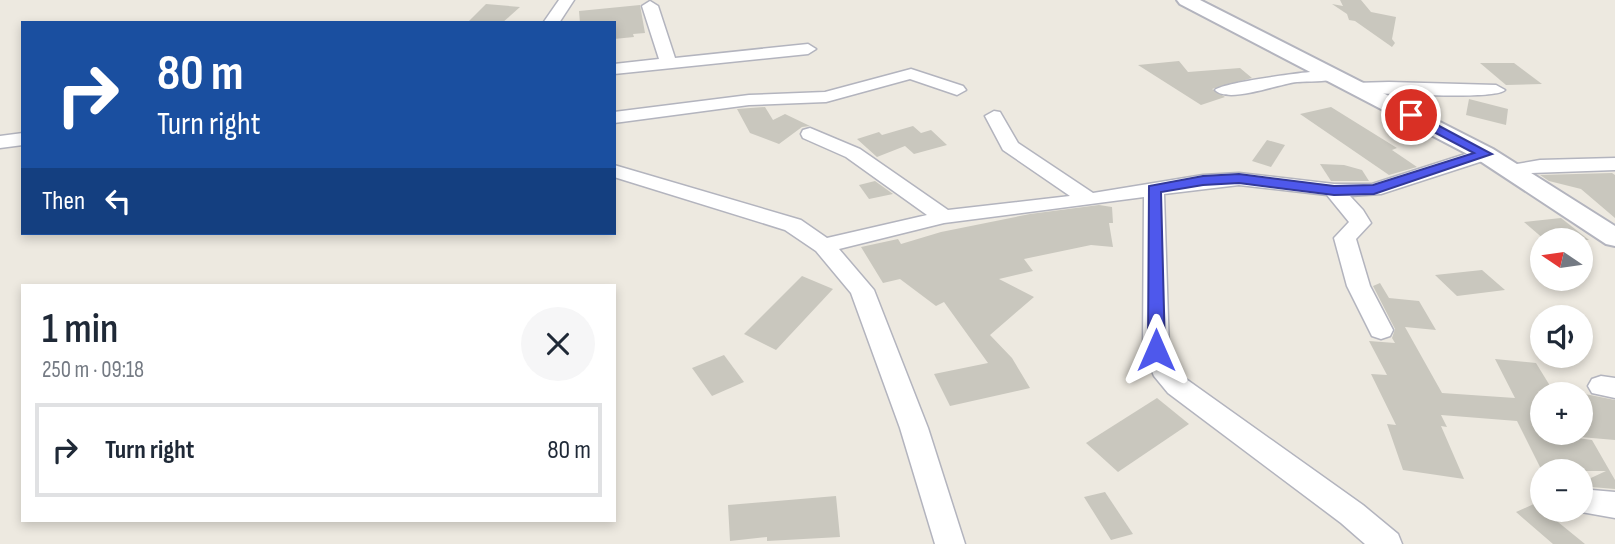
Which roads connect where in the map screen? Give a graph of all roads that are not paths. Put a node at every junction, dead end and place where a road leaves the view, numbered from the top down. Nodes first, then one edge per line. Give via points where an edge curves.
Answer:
1 (567, 0) edge
2 (1186, 0) edge
3 (650, 6) dead end
4 (552, 21) edge
5 (808, 49) dead end
6 (669, 63) junction
7 (616, 69) edge
8 (1330, 75) junction
9 (1354, 88) junction
10 (957, 90) dead end
11 (1224, 90) dead end
12 (1496, 90) dead end
13 (994, 116) dead end
14 (616, 118) edge
15 (810, 134) dead end
16 (21, 139) edge
17 (0, 142) edge
18 (1485, 154) junction
19 (1615, 164) edge
20 (1512, 170) junction
21 (616, 172) edge
22 (1154, 189) junction
23 (1334, 190) junction
24 (1089, 200) junction
25 (944, 217) junction
26 (1615, 238) edge
27 (824, 246) junction
28 (1381, 330) dead end
29 (1593, 502) edge
30 (1615, 505) edge
31 (950, 544) edge
32 (1387, 544) edge

1 - 4 street
2 - 8 street
3 - 6 street
5 - 6 street
6 - 7 street
8 - 9 street
8 - 11 street
9 - 12 street
9 - 18 street
10 - 14 street via 911,74 826,97 749,100
13 - 24 street via 1010,146
15 - 25 street via 853,153
16 - 17 street
18 - 20 street
18 - 23 street via 1374,190
19 - 20 street
20 - 26 street
21 - 27 street via 793,225
22 - 23 street via 1239,179
22 - 24 street
22 - 32 street via 1156,350 1163,369 1177,386
23 - 28 street via 1359,216 1360,223 1345,238 1365,304
24 - 25 street
25 - 27 street
27 - 31 street via 862,290 914,428
29 - 30 street

